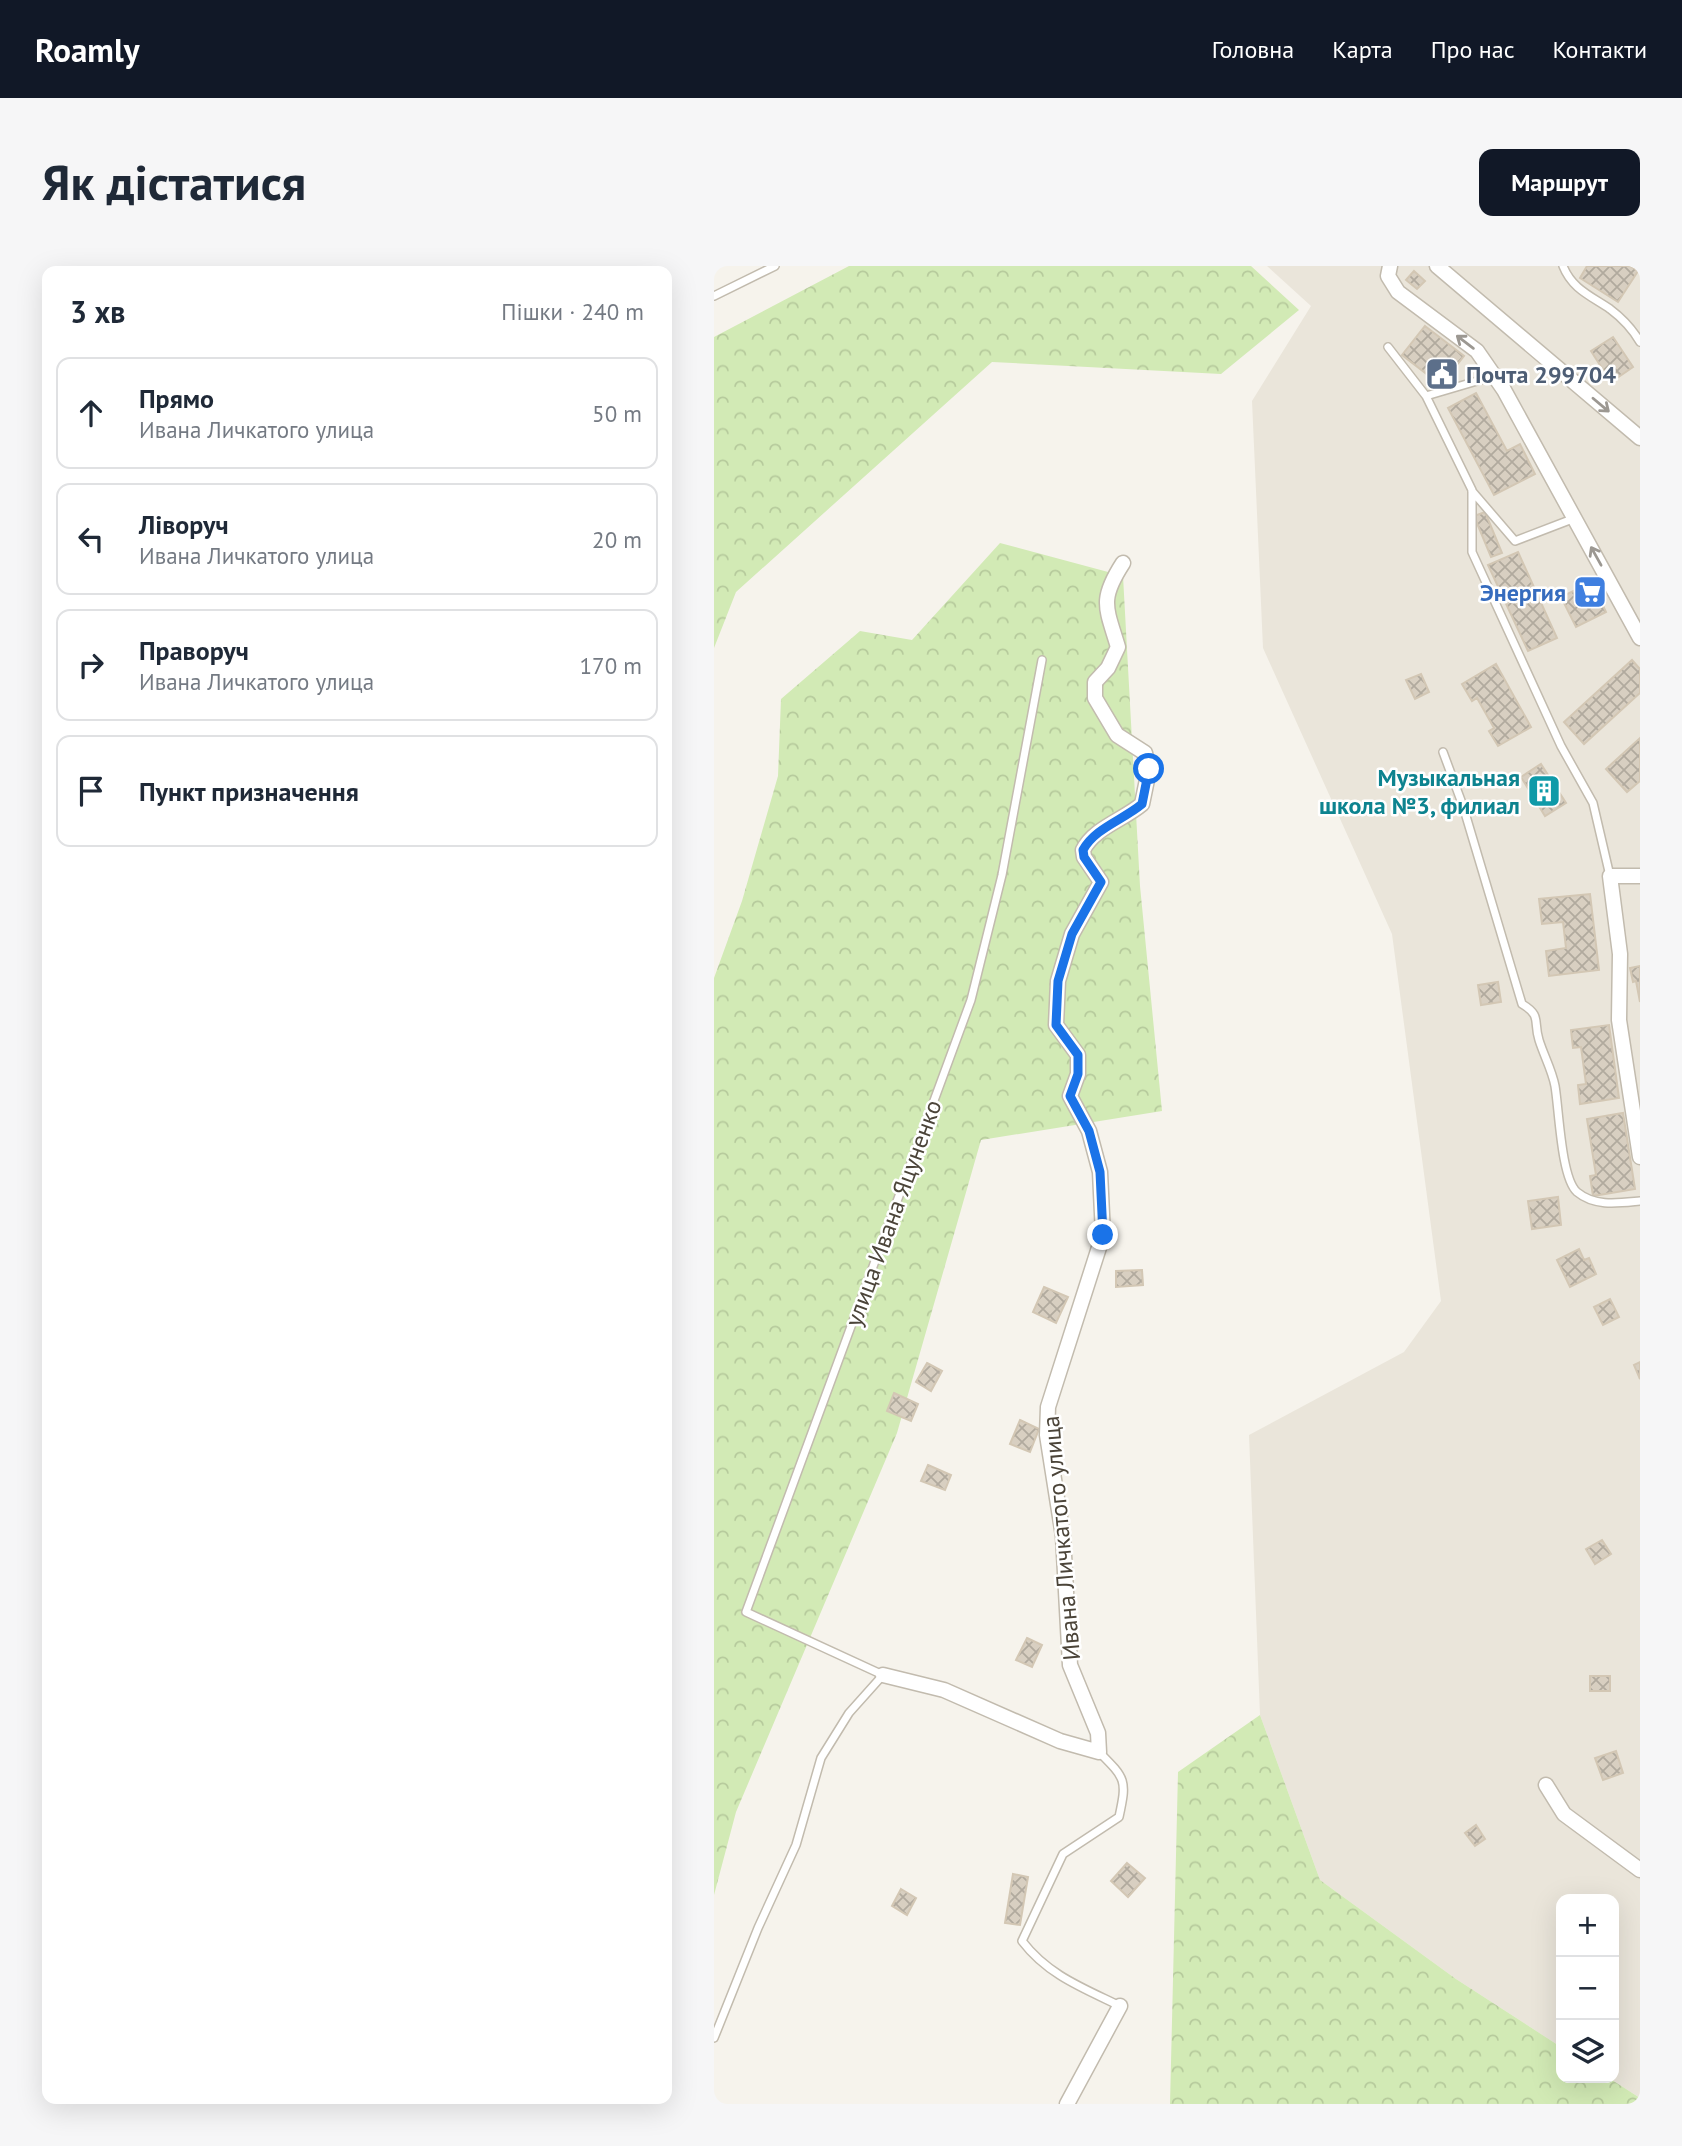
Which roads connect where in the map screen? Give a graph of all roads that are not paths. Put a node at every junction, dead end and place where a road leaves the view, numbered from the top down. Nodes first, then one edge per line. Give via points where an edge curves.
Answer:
1 (775, 266) edge
2 (1390, 266) edge
3 (1437, 266) edge
4 (1563, 266) edge
5 (714, 296) edge
6 (1640, 342) edge
7 (1388, 347) dead end
8 (1494, 376) junction
9 (1426, 396) junction
10 (1640, 438) edge
11 (1472, 490) junction
12 (1575, 518) junction
13 (1122, 563) dead end
14 (1640, 638) edge
15 (1042, 660) dead end
16 (1443, 752) dead end
17 (1610, 876) junction
18 (1640, 876) edge
19 (1640, 1157) edge
20 (1640, 1201) edge
21 (883, 1675) junction
22 (1100, 1752) junction
23 (1546, 1785) dead end
24 (1640, 1870) edge
25 (1120, 2006) joint
26 (714, 2038) edge
27 (1067, 2104) edge

1 - 5 lane
8 -> 2 street via 1477,351 1398,292 1388,276
3 -> 10 street
4 - 6 lane via 1580,291 1612,310
7 - 9 lane
8 - 9 lane
8 - 12 street
9 - 11 lane
11 - 12 lane via 1515,541
11 - 17 lane via 1472,552 1593,803
14 -> 12 street
13 - 22 street, Ивана Личкатого улица via 1108,585 1106,611 1118,647 1095,682 1095,698 1116,735 1145,753 1149,769 1142,804 1090,837 1083,850 1101,882 1072,934 1058,981 1056,1025 1078,1055 1078,1074 1070,1096 1089,1131 1100,1172 1103,1235 1048,1407 1047,1435 1063,1536 1070,1665 1098,1732
15 - 21 lane, улица Ивана Яцуненко via 1002,875 971,1000 746,1612
16 - 20 lane via 1522,1004 1537,1018 1539,1040 1555,1086 1565,1163 1575,1190 1591,1201
17 - 18 street
17 - 19 street via 1620,954 1619,1020
21 - 22 street via 944,1690 1060,1741
21 - 26 lane via 849,1713 821,1758 796,1845
22 - 25 lane via 1118,1770 1125,1789 1119,1817 1063,1854 1022,1941 1055,1974
23 - 24 street via 1564,1814
25 - 27 street

